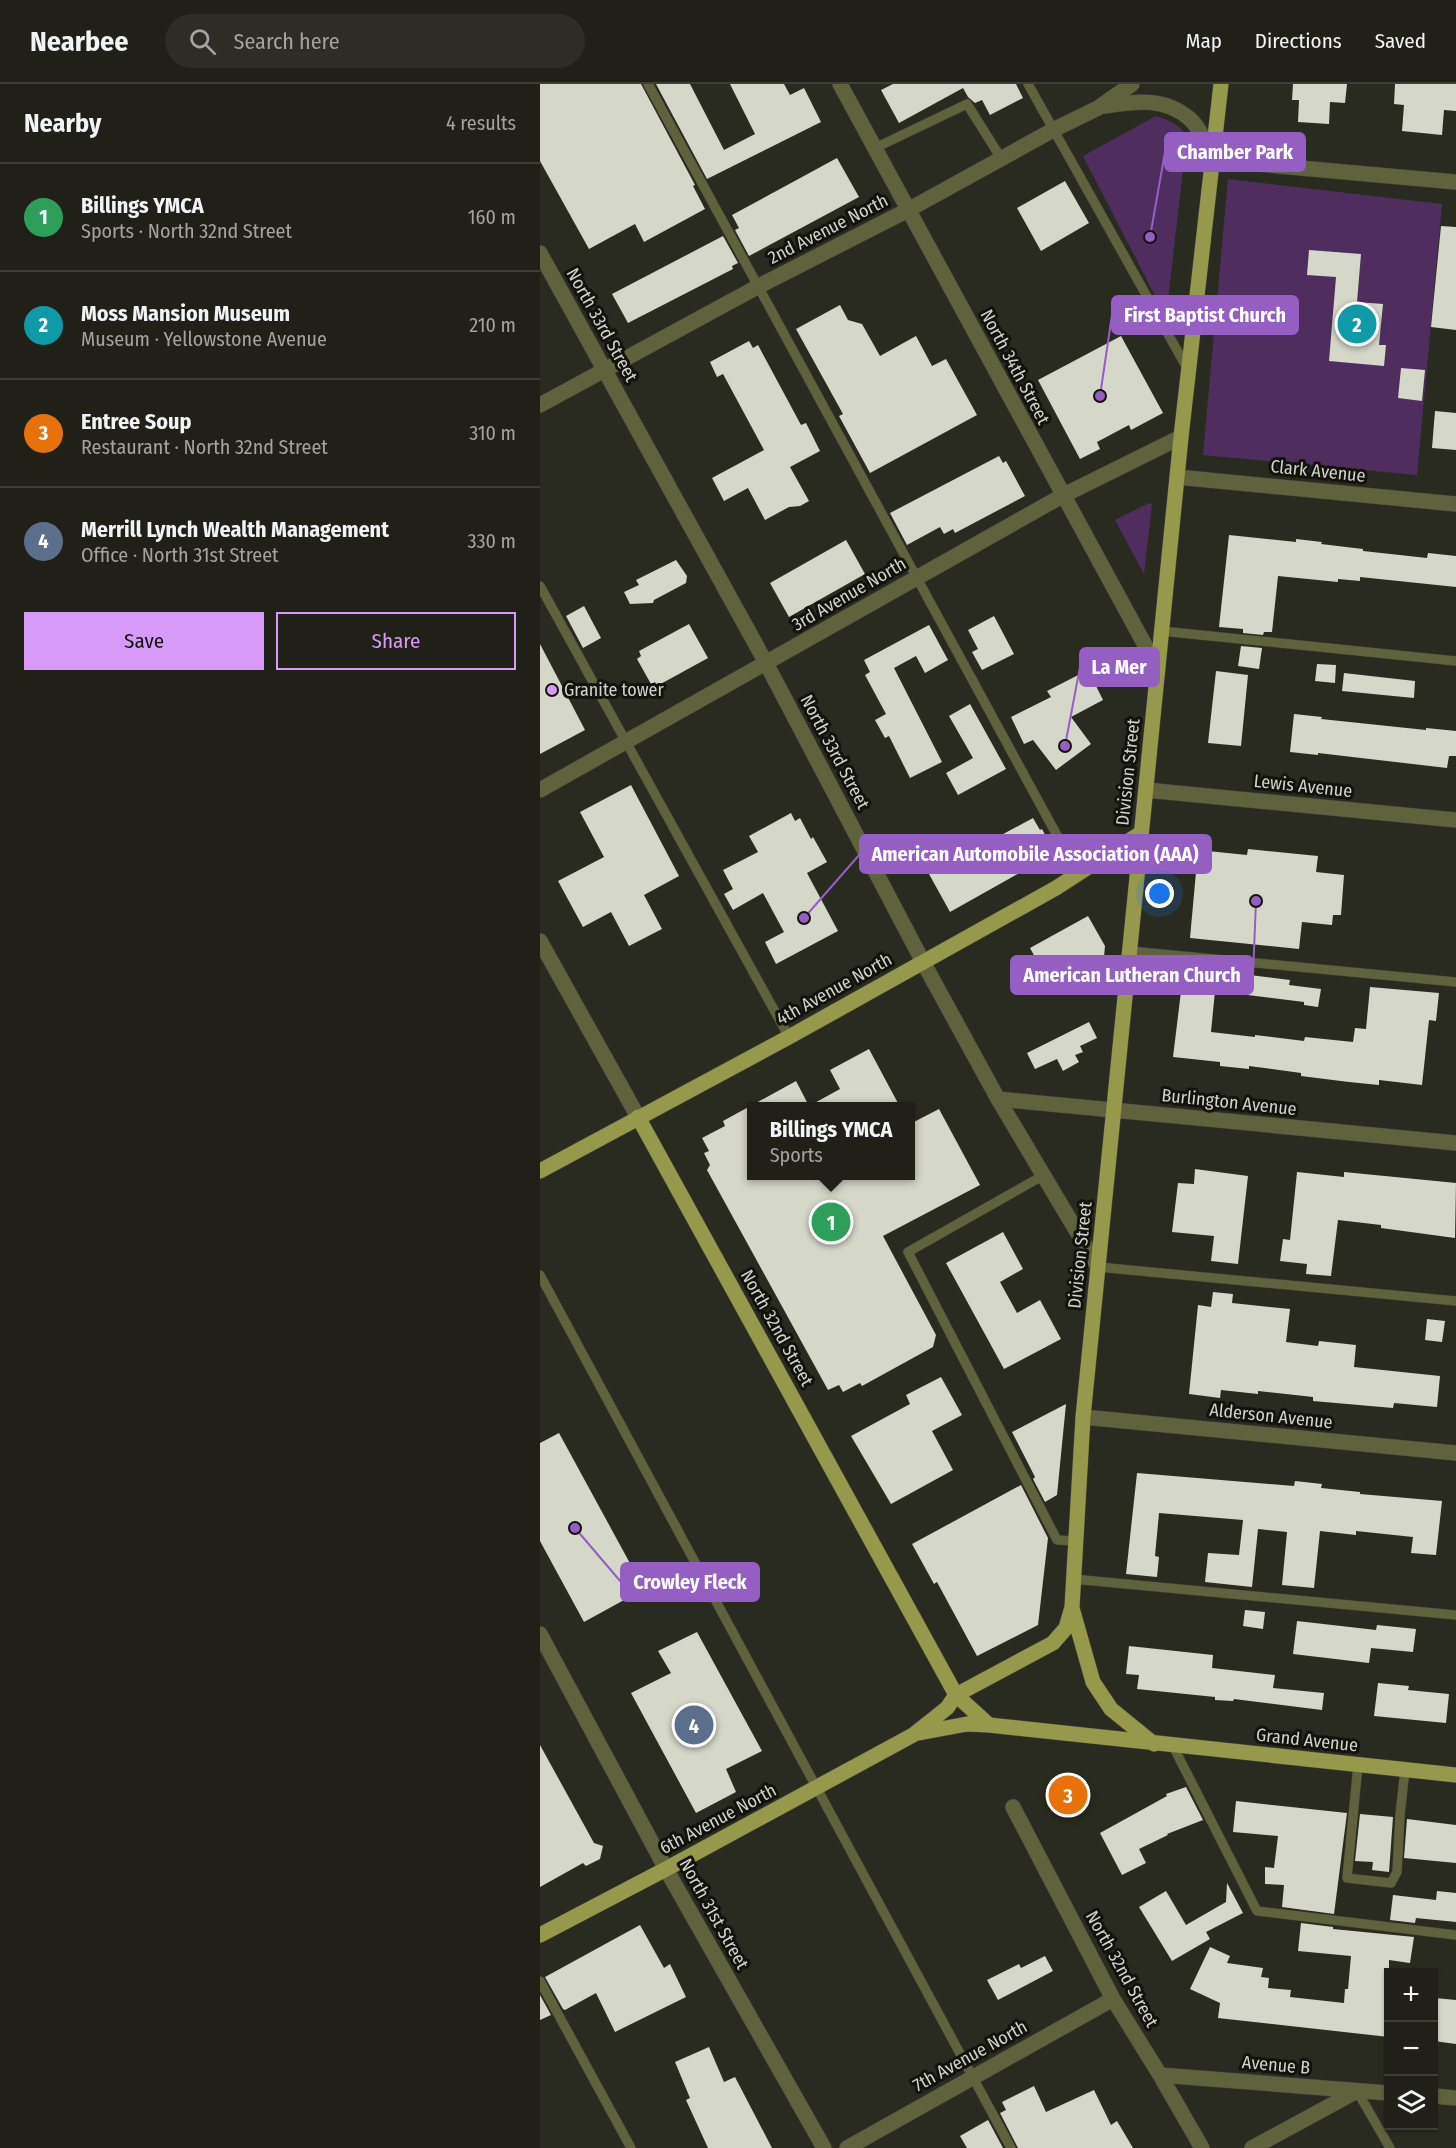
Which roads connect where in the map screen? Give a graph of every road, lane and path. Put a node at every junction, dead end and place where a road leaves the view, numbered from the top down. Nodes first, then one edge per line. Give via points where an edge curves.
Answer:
1 (648, 84) edge
2 (840, 84) edge
3 (1028, 84) edge
4 (1132, 84) edge
5 (1221, 84) edge
6 (1098, 108) junction
7 (1053, 130) junction
8 (875, 148) junction
9 (1001, 158) junction
10 (1213, 160) junction
11 (1456, 182) edge
12 (908, 210) junction
13 (540, 253) edge
14 (759, 286) junction
15 (1189, 370) junction
16 (606, 371) junction
17 (540, 405) edge
18 (1181, 437) junction
19 (1177, 477) junction
20 (1062, 496) junction
21 (1456, 504) edge
22 (917, 578) junction
23 (540, 586) edge
24 (1161, 631) junction
25 (1456, 661) edge
26 (766, 663) junction
27 (1158, 669) junction
28 (627, 741) junction
29 (540, 790) edge
30 (1146, 790) junction
31 (1456, 820) edge
32 (1141, 833) junction
33 (1078, 874) junction
34 (540, 941) edge
35 (1130, 951) junction
36 (923, 962) junction
37 (1456, 982) edge
38 (789, 1037) junction
39 (998, 1099) junction
40 (1114, 1110) junction
41 (638, 1117) junction
42 (1456, 1143) edge
43 (540, 1171) edge
44 (1044, 1175) junction
45 (1098, 1267) junction
46 (540, 1275) edge
47 (1456, 1301) edge
48 (1083, 1417) junction
49 (1456, 1453) edge
50 (1076, 1541) junction
51 (1073, 1579) junction
52 (1072, 1608) junction
53 (1456, 1615) edge
54 (540, 1634) edge
55 (956, 1695) junction
56 (988, 1725) junction
57 (913, 1734) junction
58 (1154, 1744) junction
59 (1173, 1746) junction
60 (1358, 1764) junction
61 (1405, 1770) junction
62 (1456, 1775) edge
63 (816, 1788) junction
64 (1013, 1807) dead end
65 (666, 1869) junction
66 (540, 1935) edge
67 (1456, 1935) edge
68 (540, 1982) edge
69 (1113, 1999) junction
70 (1160, 2075) junction
71 (972, 2078) junction
72 (1357, 2091) junction
73 (1384, 2093) edge
74 (1438, 2096) edge
75 (1456, 2098) edge
76 (631, 2148) edge
77 (825, 2148) edge
78 (847, 2148) edge
79 (1011, 2148) edge
80 (1202, 2148) edge
81 (1252, 2148) edge
82 (1389, 2148) edge

1 - 14 lane
2 - 8 street, North 34th Street
3 - 7 lane
4 - 6 street, 2nd Avenue North
5 - 10 main road, Division Street
6 - 7 street, 2nd Avenue North
6 - 10 street via 1133,101 1154,101 1171,107 1191,120
7 - 9 street, 2nd Avenue North
7 - 15 lane
8 - 9 lane via 967,104
8 - 12 street, North 34th Street
9 - 12 street, 2nd Avenue North
10 - 11 street
10 - 15 main road, Division Street
12 - 14 street, 2nd Avenue North
12 - 20 street, North 34th Street
13 - 16 street, North 33rd Street
14 - 16 street, 2nd Avenue North
14 - 22 lane
15 - 18 main road, Division Street
16 - 17 street, 2nd Avenue North
16 - 26 street, North 33rd Street
18 - 19 main road, Division Street
18 - 20 street, 3rd Avenue North
19 - 21 street, Clark Avenue
19 - 24 main road, Division Street
20 - 22 street, 3rd Avenue North
20 - 27 street, North 34th Street
22 - 26 street, 3rd Avenue North
22 - 33 lane
23 - 28 lane
24 - 25 lane
24 - 27 main road, Division Street
26 - 28 street, 3rd Avenue North
26 - 36 street, North 33rd Street
27 - 30 main road, Division Street
28 - 29 street, 3rd Avenue North
28 - 38 lane
30 - 31 street, Lewis Avenue
30 - 32 main road, Division Street
32 - 33 main road, 4th Avenue North
32 - 35 main road, Division Street
33 - 36 main road, 4th Avenue North
34 - 41 street, North 32nd Street
35 - 37 lane
35 - 40 main road, Division Street
36 - 38 main road, 4th Avenue North
36 - 39 street, North 33rd Street
38 - 41 main road, 4th Avenue North
39 - 40 street, Burlington Avenue
39 - 44 street, North 33rd Street
40 - 42 street, Burlington Avenue
40 - 45 main road, Division Street
41 - 43 main road, 4th Avenue North
41 - 55 main road, North 32nd Street
44 - 45 street, North 33rd Street
44 - 50 lane via 908,1252 1057,1540
45 - 47 lane
45 - 48 main road, Division Street
46 - 63 lane
48 - 49 street, Alderson Avenue
48 - 50 main road, Division Street
50 - 51 main road, Division Street
51 - 52 main road, Division Street
51 - 53 lane
52 - 55 main road, 6th Avenue North via 1065,1628 1053,1643
52 - 58 main road via 1093,1682 1111,1709
54 - 65 street, North 31st Street
55 - 56 main road, North 32nd Street
55 - 57 main road, 6th Avenue North via 947,1708
56 - 57 main road, 6th Avenue North via 967,1724
56 - 58 main road, 6th Avenue North
57 - 63 main road, 6th Avenue North
58 - 59 main road, Grand Avenue
59 - 60 main road, Grand Avenue
59 - 67 lane via 1257,1911
60 - 61 main road, Grand Avenue
60 - 61 lane via 1347,1878 1391,1883 1397,1872
61 - 62 main road, Grand Avenue
63 - 65 main road, 6th Avenue North
63 - 71 lane
64 - 69 street, North 32nd Street
65 - 66 main road, 6th Avenue North
65 - 77 street, North 31st Street
68 - 76 lane
69 - 70 street, North 32nd Street
69 - 71 street, 7th Avenue North
70 - 72 street, Avenue B
70 - 80 street, North 32nd Street
71 - 78 street, 7th Avenue North
71 - 79 lane
72 - 73 street, Avenue B
72 - 81 street
72 - 82 lane
74 - 75 street

